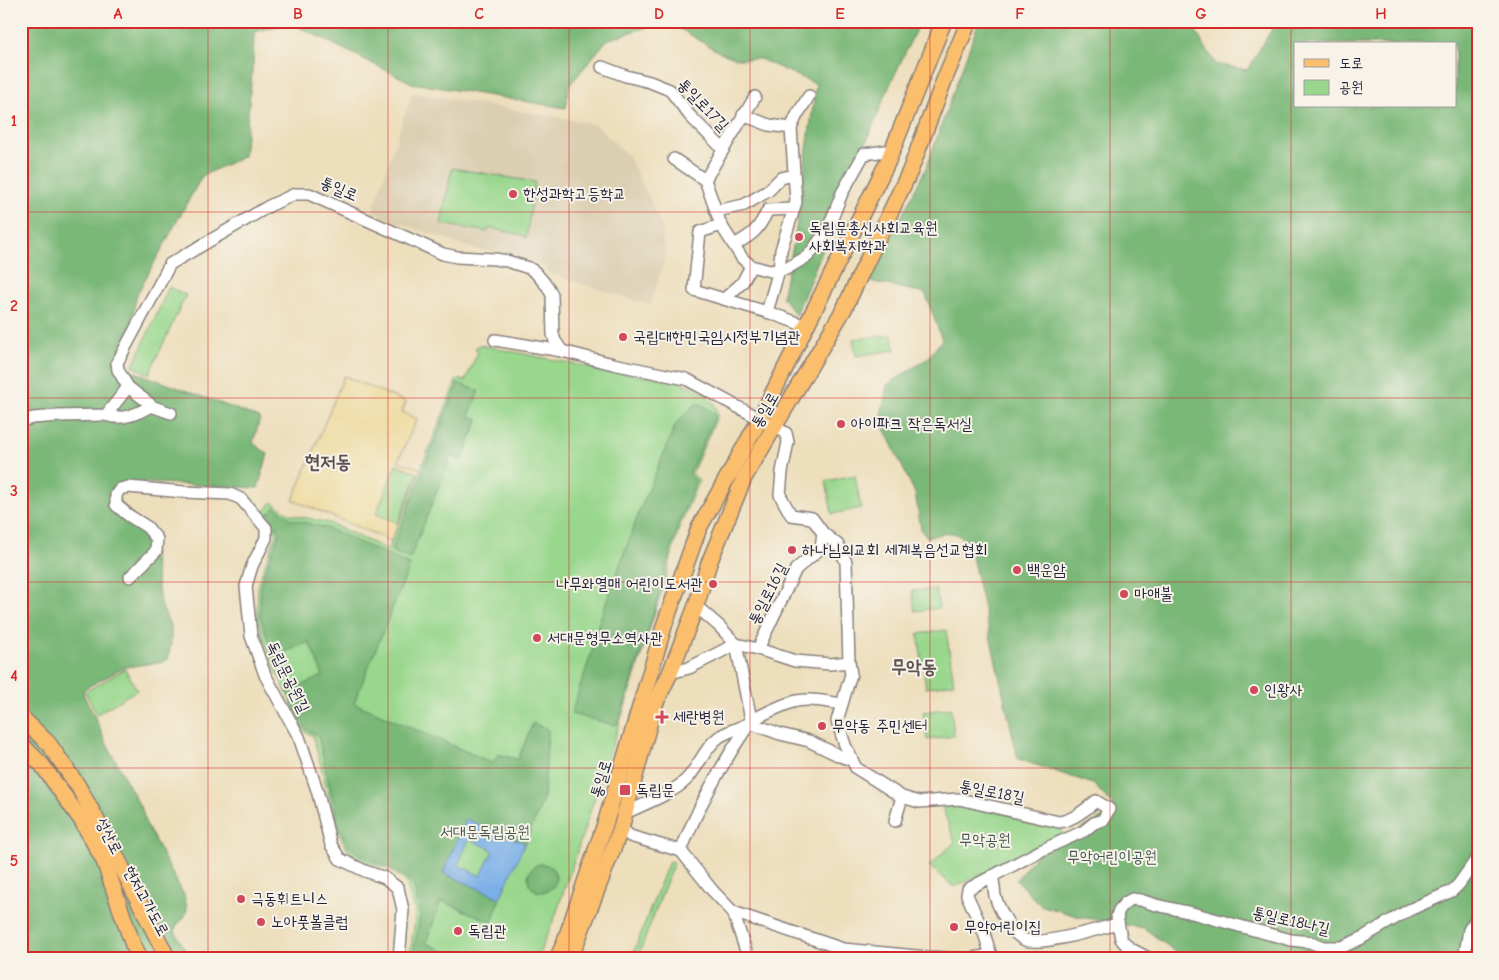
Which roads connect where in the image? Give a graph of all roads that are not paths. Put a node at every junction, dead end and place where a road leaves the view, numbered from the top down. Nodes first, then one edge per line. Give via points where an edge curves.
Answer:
1 (944, 21) edge
2 (969, 21) edge
3 (602, 67) dead end
4 (755, 96) dead end
5 (809, 96) dead end
6 (743, 116) junction
7 (791, 128) junction
8 (723, 150) junction
9 (893, 150) junction
10 (674, 159) dead end
11 (794, 175) junction
12 (705, 180) junction
13 (794, 209) junction
14 (716, 212) junction
15 (720, 225) junction
16 (734, 246) junction
17 (751, 266) junction
18 (779, 270) junction
19 (724, 299) junction
20 (767, 312) junction
21 (806, 326) junction
22 (495, 340) dead end
23 (562, 351) junction
24 (128, 387) junction
25 (150, 406) junction
26 (170, 413) dead end
27 (106, 415) junction
28 (760, 419) junction
29 (21, 421) edge
30 (776, 427) junction
31 (823, 533) junction
32 (130, 577) dead end
33 (696, 606) junction
34 (736, 644) junction
35 (758, 649) junction
36 (849, 662) junction
37 (670, 673) junction
38 (841, 704) junction
39 (21, 717) edge
40 (751, 721) junction
41 (21, 744) edge
42 (852, 760) junction
43 (902, 797) junction
44 (625, 813) junction
45 (606, 821) junction
46 (895, 821) dead end
47 (621, 828) junction
48 (681, 851) junction
49 (1478, 857) edge
50 (104, 861) junction
51 (121, 867) junction
52 (992, 876) junction
53 (733, 912) junction
54 (1478, 916) edge
55 (1117, 924) junction
56 (746, 951) dead end
57 (992, 957) edge
58 (140, 959) edge
59 (158, 959) edge
60 (168, 959) edge
61 (179, 959) edge
62 (399, 959) edge
63 (557, 959) edge
64 (570, 959) edge
65 (1150, 959) edge
66 (1464, 959) edge

1 - 9 main road, 통일로
2 - 30 main road, 통일로 via 910,171 844,308
3 - 8 street, 통일로17길 via 670,90
4 - 6 street, 통일로17길
5 - 7 street
6 - 7 street, 통일로17길
6 - 8 street, 통일로17길
7 - 11 street
8 - 12 street, 통일로17길
9 - 18 street via 864,154 842,193 828,229 808,256
9 - 21 main road, 통일로
10 - 12 street
11 - 13 street
11 - 14 street via 781,178 744,205
12 - 14 street
13 - 16 street via 768,210 752,236
13 - 18 street via 781,250
14 - 15 street
15 - 16 street
15 - 19 street via 700,232 694,290
16 - 17 street
17 - 18 street
17 - 19 street via 742,283
18 - 20 street
19 - 20 street
20 - 21 street
21 - 28 main road, 통일로
22 - 23 street, 통일로
23 - 24 street, 통일로 via 553,334 552,295 542,278 530,268 501,260 443,254 309,194 295,194 170,264 117,363
23 - 28 street, 통일로 via 686,379
24 - 25 street
24 - 27 street
25 - 26 street
25 - 27 street via 136,414 113,418
27 - 29 street
28 - 30 street
28 - 45 main road, 통일로 via 699,528 665,623
30 - 31 street, 통일로18길 via 786,433 788,442 780,495 791,515 812,518
30 - 33 main road, 통일로 via 744,478
31 - 35 street, 통일로16길 via 821,548 796,569
31 - 36 street, 통일로18길 via 838,545 846,562
32 - 62 street, 독립문공원길 via 156,551 156,539 147,527 116,505 120,489 230,494 241,500 266,528 266,538 246,586 250,636 265,675 300,737 331,845 340,859 385,878 398,888 403,910
33 - 34 street, 통일로16길
33 - 37 main road, 통일로
34 - 35 street, 통일로16길
34 - 37 street via 688,668
34 - 40 street
35 - 36 street, 통일로16길 via 795,661
36 - 38 street, 통일로18길 via 851,674
37 - 44 main road, 통일로 via 654,706
38 - 40 street via 802,700 788,703
38 - 42 street, 통일로18길 via 837,721
39 - 51 main road, 성산로 via 49,744 78,786
40 - 42 street
40 - 44 street via 712,743 680,785
40 - 48 street via 705,796
41 - 50 main road, 성산로 via 63,792
42 - 43 street, 통일로18길 via 856,768
43 - 46 street
43 - 52 street, 통일로18길 via 918,802 959,799 1059,822 1080,813 1096,801 1109,809 1103,820 1084,831
44 - 47 main road, 통일로
45 - 47 main road
45 - 63 main road, 통일로
47 - 48 street via 630,836
47 - 64 main road, 통일로
48 - 53 street
49 - 55 street, 통일로18나길 via 1452,891 1409,910 1360,940 1342,947 1323,947 1292,940 1132,899 1119,910
50 - 58 main road, 성산로
50 - 59 main road, 현저고가도로
51 - 60 main road, 현저고가도로
51 - 61 main road via 144,893
52 - 55 street via 995,896 1003,915 1024,939 1057,939
52 - 57 street, 통일로18길 via 968,889 967,895
53 - 56 street
53 - 57 street via 843,949
54 - 66 street via 1469,930
55 - 65 street via 1126,945

